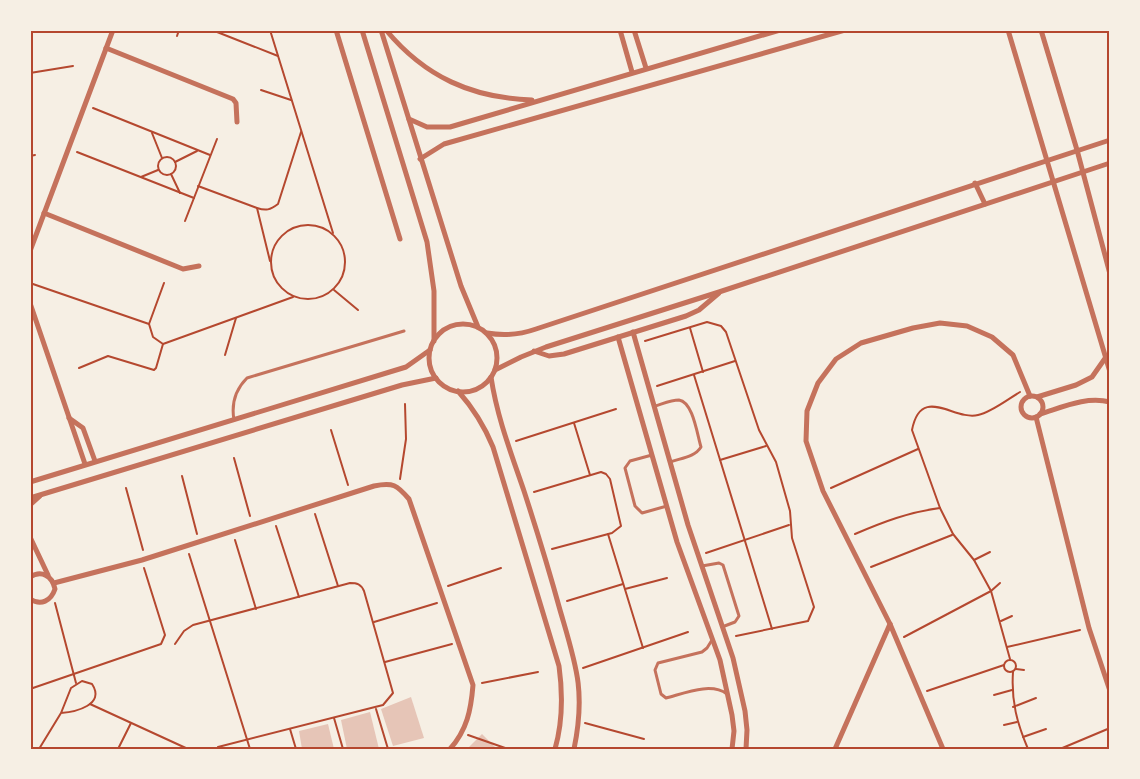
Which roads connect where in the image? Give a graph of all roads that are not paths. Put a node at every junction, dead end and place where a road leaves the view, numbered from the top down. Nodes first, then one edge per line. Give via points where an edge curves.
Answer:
1 (113, 30) edge
2 (336, 30) edge
3 (362, 30) edge
4 (381, 30) edge
5 (386, 30) edge
6 (620, 30) edge
7 (634, 30) edge
8 (780, 30) edge
9 (844, 30) edge
10 (1008, 30) edge
11 (1041, 30) edge
12 (106, 48) junction
13 (646, 68) junction
14 (632, 72) junction
15 (537, 100) junction
16 (409, 119) junction
17 (237, 122) dead end
18 (1110, 140) edge
19 (1077, 150) junction
20 (420, 159) junction
21 (1047, 160) junction
22 (1110, 164) edge
23 (1082, 172) junction
24 (1053, 182) junction
25 (975, 183) junction
26 (985, 204) junction
27 (44, 213) junction
28 (400, 239) dead end
29 (30, 251) edge
30 (199, 266) dead end
31 (1110, 274) edge
32 (719, 292) junction
33 (30, 303) edge
34 (478, 327) junction
35 (404, 331) dead end
36 (633, 332) junction
37 (487, 333) junction
38 (618, 337) junction
39 (434, 341) junction
40 (430, 350) junction
41 (534, 351) junction
42 (1106, 357) junction
43 (495, 370) junction
44 (1110, 372) edge
45 (491, 377) junction
46 (436, 378) junction
47 (458, 391) junction
48 (1030, 396) junction
49 (1037, 397) junction
50 (1110, 402) edge
51 (654, 406) junction
52 (1038, 416) junction
53 (69, 418) junction
54 (234, 420) junction
55 (653, 454) junction
56 (95, 461) junction
57 (670, 462) junction
58 (85, 464) junction
59 (30, 482) edge
60 (41, 495) junction
61 (30, 498) edge
62 (30, 505) edge
63 (668, 506) junction
64 (30, 537) edge
65 (701, 566) junction
66 (30, 577) edge
67 (49, 577) junction
68 (54, 583) junction
69 (30, 599) edge
70 (890, 624) junction
71 (722, 627) junction
72 (710, 631) junction
73 (712, 638) junction
74 (1110, 691) edge
75 (727, 694) junction
76 (450, 749) edge
77 (555, 749) edge
78 (574, 749) edge
79 (732, 749) edge
80 (746, 749) edge
81 (835, 749) edge
82 (943, 749) edge

1 - 12 street
2 - 28 street
3 - 39 street via 427,242 434,291
4 - 16 street
5 - 15 street via 421,65 447,81 476,93
6 - 14 street
7 - 13 street
8 - 13 street
9 - 20 street via 444,144
10 - 21 street
11 - 19 street
12 - 17 street via 233,99
12 - 27 street
13 - 14 street
14 - 15 street
15 - 16 street via 450,127 427,127
16 - 20 street
18 - 19 street
19 - 21 street
19 - 23 street
20 - 34 street
21 - 24 street
21 - 25 street
22 - 23 street
23 - 24 street
23 - 31 street
24 - 26 street
24 - 42 street
25 - 26 street
25 - 37 street via 528,332
26 - 32 street
27 - 29 street
27 - 30 street via 183,269
32 - 36 street via 699,310
32 - 41 street
33 - 53 street
34 - 37 street
34 - 39 street via 453,326
35 - 54 lane via 247,378 234,397
36 - 38 street
36 - 51 street
37 - 43 street via 496,351
38 - 41 street via 556,356
38 - 55 street
39 - 40 street
40 - 46 street via 430,365
40 - 54 street via 406,367
41 - 43 street
42 - 44 street
42 - 49 street via 1092,377
43 - 45 street
45 - 47 street via 471,391
45 - 78 street via 500,422 577,670 580,696
46 - 47 street
46 - 60 street
47 - 77 street via 484,426 492,447 559,666 563,699
48 - 49 street
48 - 52 street via 1020,407 1026,416
48 - 70 street via 1013,355 992,337 967,326 940,323 861,343 836,359 818,383 807,411 806,441 823,492
49 - 52 street via 1043,407
50 - 52 street via 1081,401
51 - 57 street
51 - 57 lane via 676,400 690,406 701,447 692,455
52 - 74 street via 1089,628
53 - 56 street via 83,428
53 - 58 street
54 - 56 street
55 - 63 street
55 - 63 lane via 630,461 625,472 638,511
56 - 58 street
57 - 65 street
58 - 59 street
60 - 61 street
60 - 62 street
63 - 72 street
64 - 67 street
65 - 71 street
65 - 71 lane via 723,565 739,616
66 - 67 street via 40,573
67 - 68 street
68 - 69 street via 53,594 44,602
68 - 76 street via 144,560 386,483 399,487 409,499 473,685 471,710
70 - 81 street
70 - 82 street
71 - 72 street
71 - 80 street via 745,711
72 - 73 street
73 - 75 street
73 - 75 lane via 702,652 658,663 655,670 661,694 666,698 709,688
75 - 79 street via 734,731

